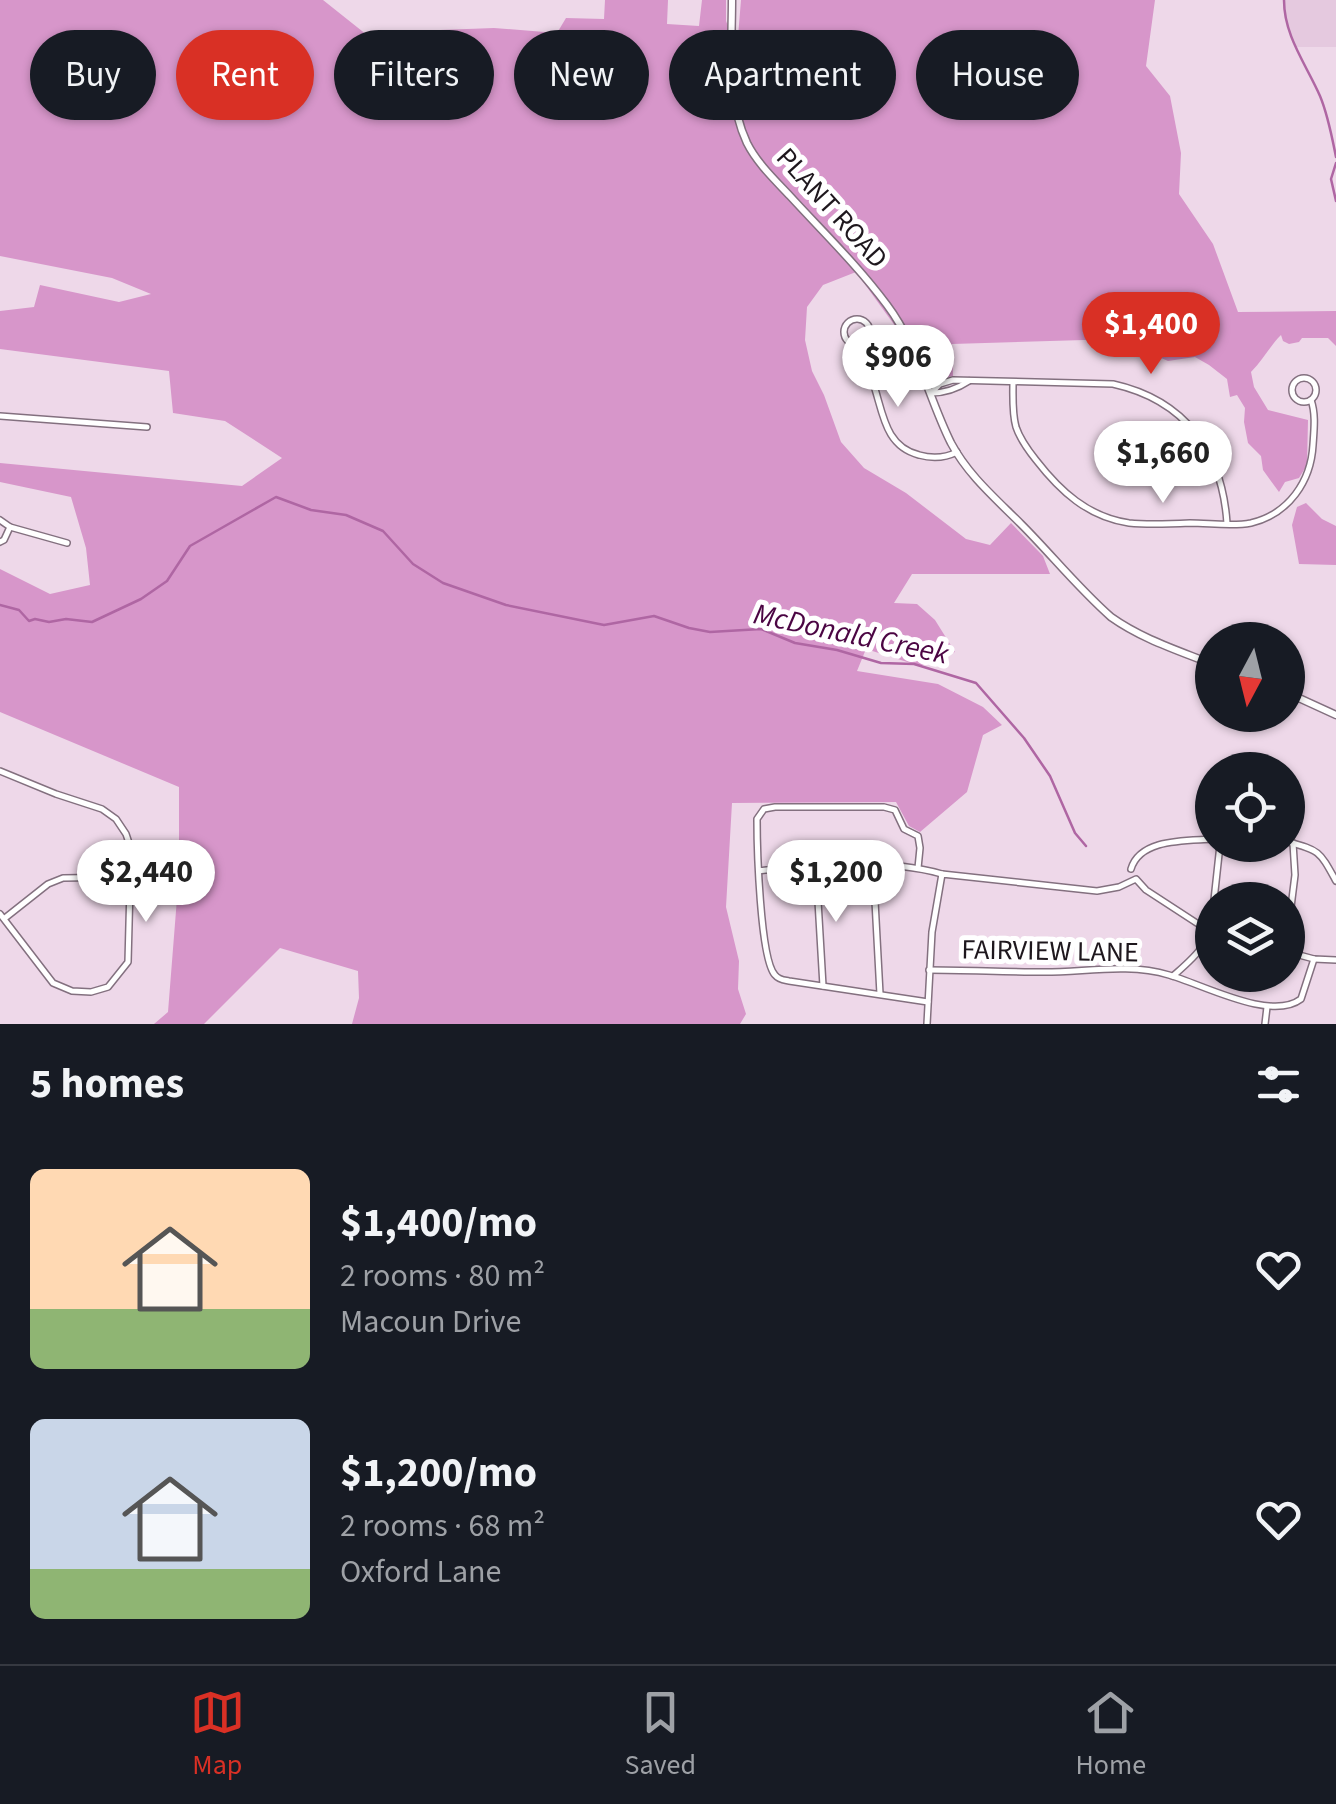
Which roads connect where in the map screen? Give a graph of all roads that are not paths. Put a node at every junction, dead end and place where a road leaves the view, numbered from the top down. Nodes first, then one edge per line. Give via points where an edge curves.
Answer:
1 (732, 0) edge
2 (859, 344) junction
3 (1013, 382) junction
4 (930, 393) junction
5 (1311, 400) junction
6 (0, 416) edge
7 (147, 427) dead end
8 (957, 452) junction
9 (0, 520) edge
10 (1226, 523) junction
11 (10, 527) junction
12 (0, 542) edge
13 (67, 543) dead end
14 (1195, 657) edge
15 (1305, 701) edge
16 (1336, 715) edge
17 (0, 770) edge
18 (1195, 840) edge
19 (1305, 846) edge
20 (872, 864) junction
21 (816, 867) junction
22 (918, 868) junction
23 (1131, 869) dead end
24 (760, 871) junction
25 (942, 874) junction
26 (130, 877) junction
27 (1336, 881) edge
28 (2, 916) edge
29 (1195, 922) edge
30 (1195, 956) edge
31 (1305, 957) edge
32 (1314, 960) junction
33 (1336, 960) edge
34 (929, 970) junction
35 (1173, 976) junction
36 (823, 986) junction
37 (880, 994) junction
38 (928, 1002) junction
39 (1267, 1006) junction
40 (927, 1024) edge
41 (1265, 1024) edge

1 - 4 street, PLANT ROAD via 732,84 748,146 897,319
2 - 2 street via 845,331 855,319 870,330
2 - 8 street via 892,438 924,457
3 - 4 street via 970,381
3 - 10 street via 1113,384 1161,401 1201,440 1219,474
3 - 10 street via 1014,419 1026,447 1054,484 1086,508 1129,523
4 - 8 street, PLANT ROAD
5 - 5 street via 1315,384 1297,380 1294,396
5 - 10 street via 1312,460 1304,483 1270,516
6 - 7 street
8 - 14 street, PLANT ROAD via 988,493 1111,617
9 - 11 street
11 - 12 street
11 - 13 street
15 - 16 street
17 - 26 street via 116,818 132,849
18 - 23 street via 1152,848
19 - 27 street via 1322,856
20 - 21 street
20 - 22 street
20 - 37 street
21 - 24 street
21 - 36 street
22 - 24 street via 918,836 904,829 894,810 775,806 758,819
22 - 25 street
24 - 36 street via 774,974
25 - 29 street via 1097,891 1136,879
25 - 34 street
26 - 28 street via 63,878
26 - 28 street via 128,962 108,987 72,991 52,983
30 - 35 street
31 - 32 street
32 - 33 street
32 - 39 street via 1300,1000
34 - 35 street, FAIRVIEW LANE via 1131,969
34 - 38 street
35 - 39 street, FAIRVIEW LANE
36 - 37 street
37 - 38 street
38 - 40 street
39 - 41 street

